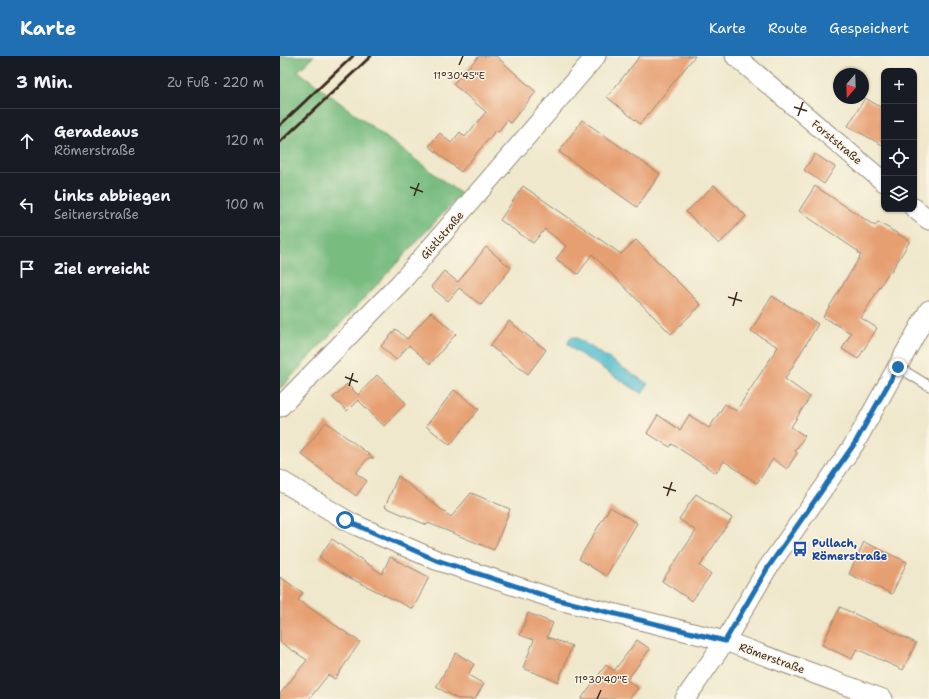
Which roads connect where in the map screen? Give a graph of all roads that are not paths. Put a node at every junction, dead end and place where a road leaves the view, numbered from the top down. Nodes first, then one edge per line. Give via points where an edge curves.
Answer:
1 (596, 56) edge
2 (735, 56) edge
3 (881, 179) edge
4 (917, 210) edge
5 (929, 220) edge
6 (929, 310) edge
7 (898, 367) junction
8 (929, 386) edge
9 (280, 407) edge
10 (280, 480) edge
11 (725, 641) junction
12 (685, 699) edge
13 (884, 699) edge

1 - 9 street, Gistlstraße via 401,282
2 - 3 street, Forststraße
4 - 5 street
6 - 7 street
7 - 8 lane
7 - 11 street via 855,443 767,569
10 - 11 street, Römerstraße via 351,523 436,560 555,599
11 - 12 street
11 - 13 street, Römerstraße

